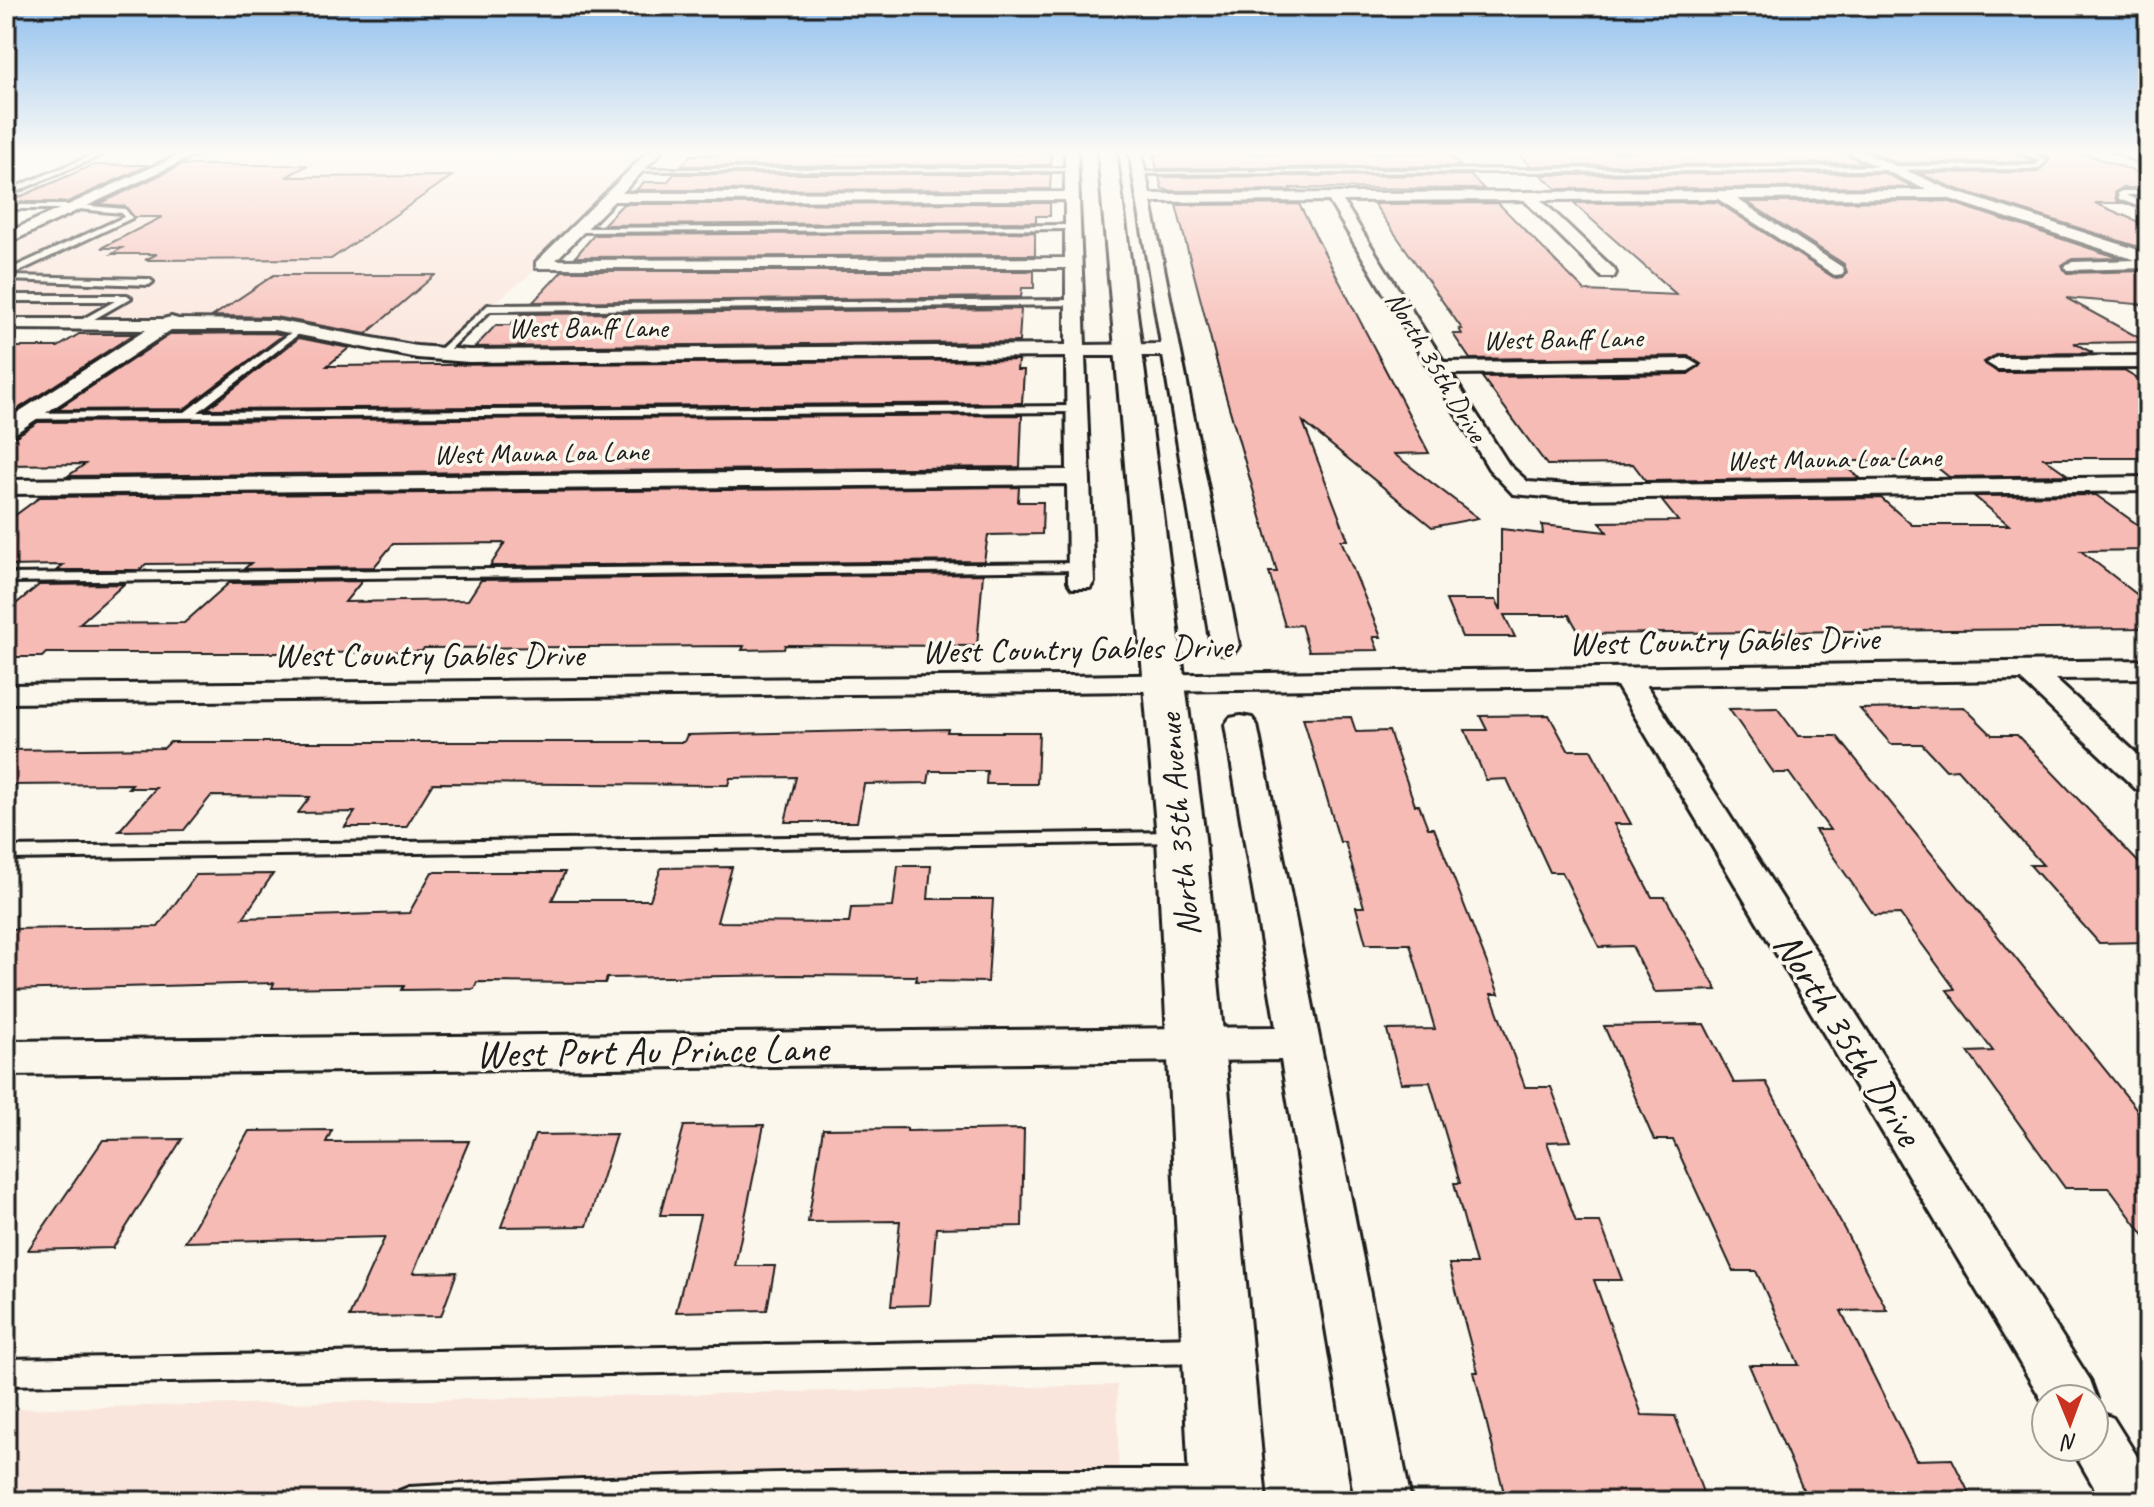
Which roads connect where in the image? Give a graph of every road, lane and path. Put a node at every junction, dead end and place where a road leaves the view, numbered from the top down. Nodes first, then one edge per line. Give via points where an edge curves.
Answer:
1 (45, 221) edge
2 (121, 221) edge
3 (585, 221) edge
4 (1073, 221) edge
5 (1120, 221) edge
6 (1145, 221) edge
7 (1348, 221) edge
8 (1554, 221) edge
9 (1761, 221) edge
10 (2031, 221) edge
11 (1073, 227) junction
12 (577, 230) junction
13 (8, 237) edge
14 (2148, 261) edge
15 (1074, 263) junction
16 (2073, 267) dead end
17 (1836, 271) dead end
18 (1608, 273) dead end
19 (6, 276) edge
20 (6, 298) edge
21 (127, 298) junction
22 (1074, 303) junction
23 (171, 322) junction
24 (82, 323) junction
25 (6, 324) edge
26 (33, 324) junction
27 (301, 328) junction
28 (6, 339) edge
29 (1150, 350) junction
30 (1073, 351) junction
31 (440, 354) junction
32 (2148, 362) edge
33 (1997, 363) dead end
34 (1688, 365) dead end
35 (1439, 368) junction
36 (1077, 409) junction
37 (187, 415) junction
38 (16, 416) edge
39 (6, 429) edge
40 (1078, 477) junction
41 (2148, 484) edge
42 (6, 487) edge
43 (1521, 489) joint
44 (1080, 575) joint
45 (6, 578) edge
46 (1225, 645) dead end
47 (2148, 669) edge
48 (2028, 670) junction
49 (1627, 678) junction
50 (1166, 683) junction
51 (6, 694) edge
52 (1241, 725) dead end
53 (2148, 782) edge
54 (1181, 838) junction
55 (6, 853) edge
56 (1193, 1043) junction
57 (1299, 1043) junction
58 (6, 1058) edge
59 (1217, 1350) junction
60 (6, 1372) edge
61 (2061, 1383) edge
62 (2110, 1463) edge
63 (948, 1493) edge
64 (1227, 1493) edge
65 (409, 1501) edge
66 (1383, 1501) edge
67 (2133, 1501) edge

1 - 13 street
2 - 19 lane
3 - 12 street
4 - 11 street
5 - 29 main road, North 35th Avenue
6 - 29 street, North 35th Avenue
7 - 35 street, North 35th Drive
8 - 18 street
9 - 17 street
10 - 14 street
11 - 12 lane
11 - 15 street
12 - 15 street via 542,265
14 - 16 street
15 - 22 street
19 - 21 lane via 149,282
20 - 21 lane
21 - 24 lane
22 - 30 street
22 - 31 lane via 488,308
23 - 24 street, West Banff Lane
23 - 27 street, West Banff Lane
23 - 38 street
24 - 26 street, West Banff Lane
25 - 26 street, West Banff Lane
26 - 28 street
27 - 31 street, West Banff Lane
27 - 37 lane
29 - 30 street, West Banff Lane
29 - 46 street, North 35th Avenue
29 - 50 main road, North 35th Avenue
30 - 31 street, West Banff Lane
30 - 36 street
32 - 33 street
34 - 35 street, West Banff Lane
35 - 43 street, North 35th Drive via 1500,469
36 - 37 lane
36 - 40 street
37 - 38 lane
38 - 39 street
40 - 42 street, West Mauna Loa Lane
40 - 44 street
41 - 43 street, West Mauna Loa Lane
44 - 45 lane
47 - 48 street, West Country Gables Drive
48 - 49 street, West Country Gables Drive
48 - 53 street
49 - 50 street, West Country Gables Drive
49 - 61 street, North 35th Drive
50 - 51 street, West Country Gables Drive
50 - 54 main road, North 35th Avenue
52 - 57 street, North 35th Avenue
54 - 55 lane
54 - 56 main road, North 35th Avenue
56 - 57 street, West Port Au Prince Lane
56 - 58 street, West Port Au Prince Lane
56 - 59 main road, North 35th Avenue
57 - 66 street, North 35th Avenue
59 - 60 lane
59 - 64 main road, North 35th Avenue
62 - 67 street
63 - 64 lane
63 - 65 lane

